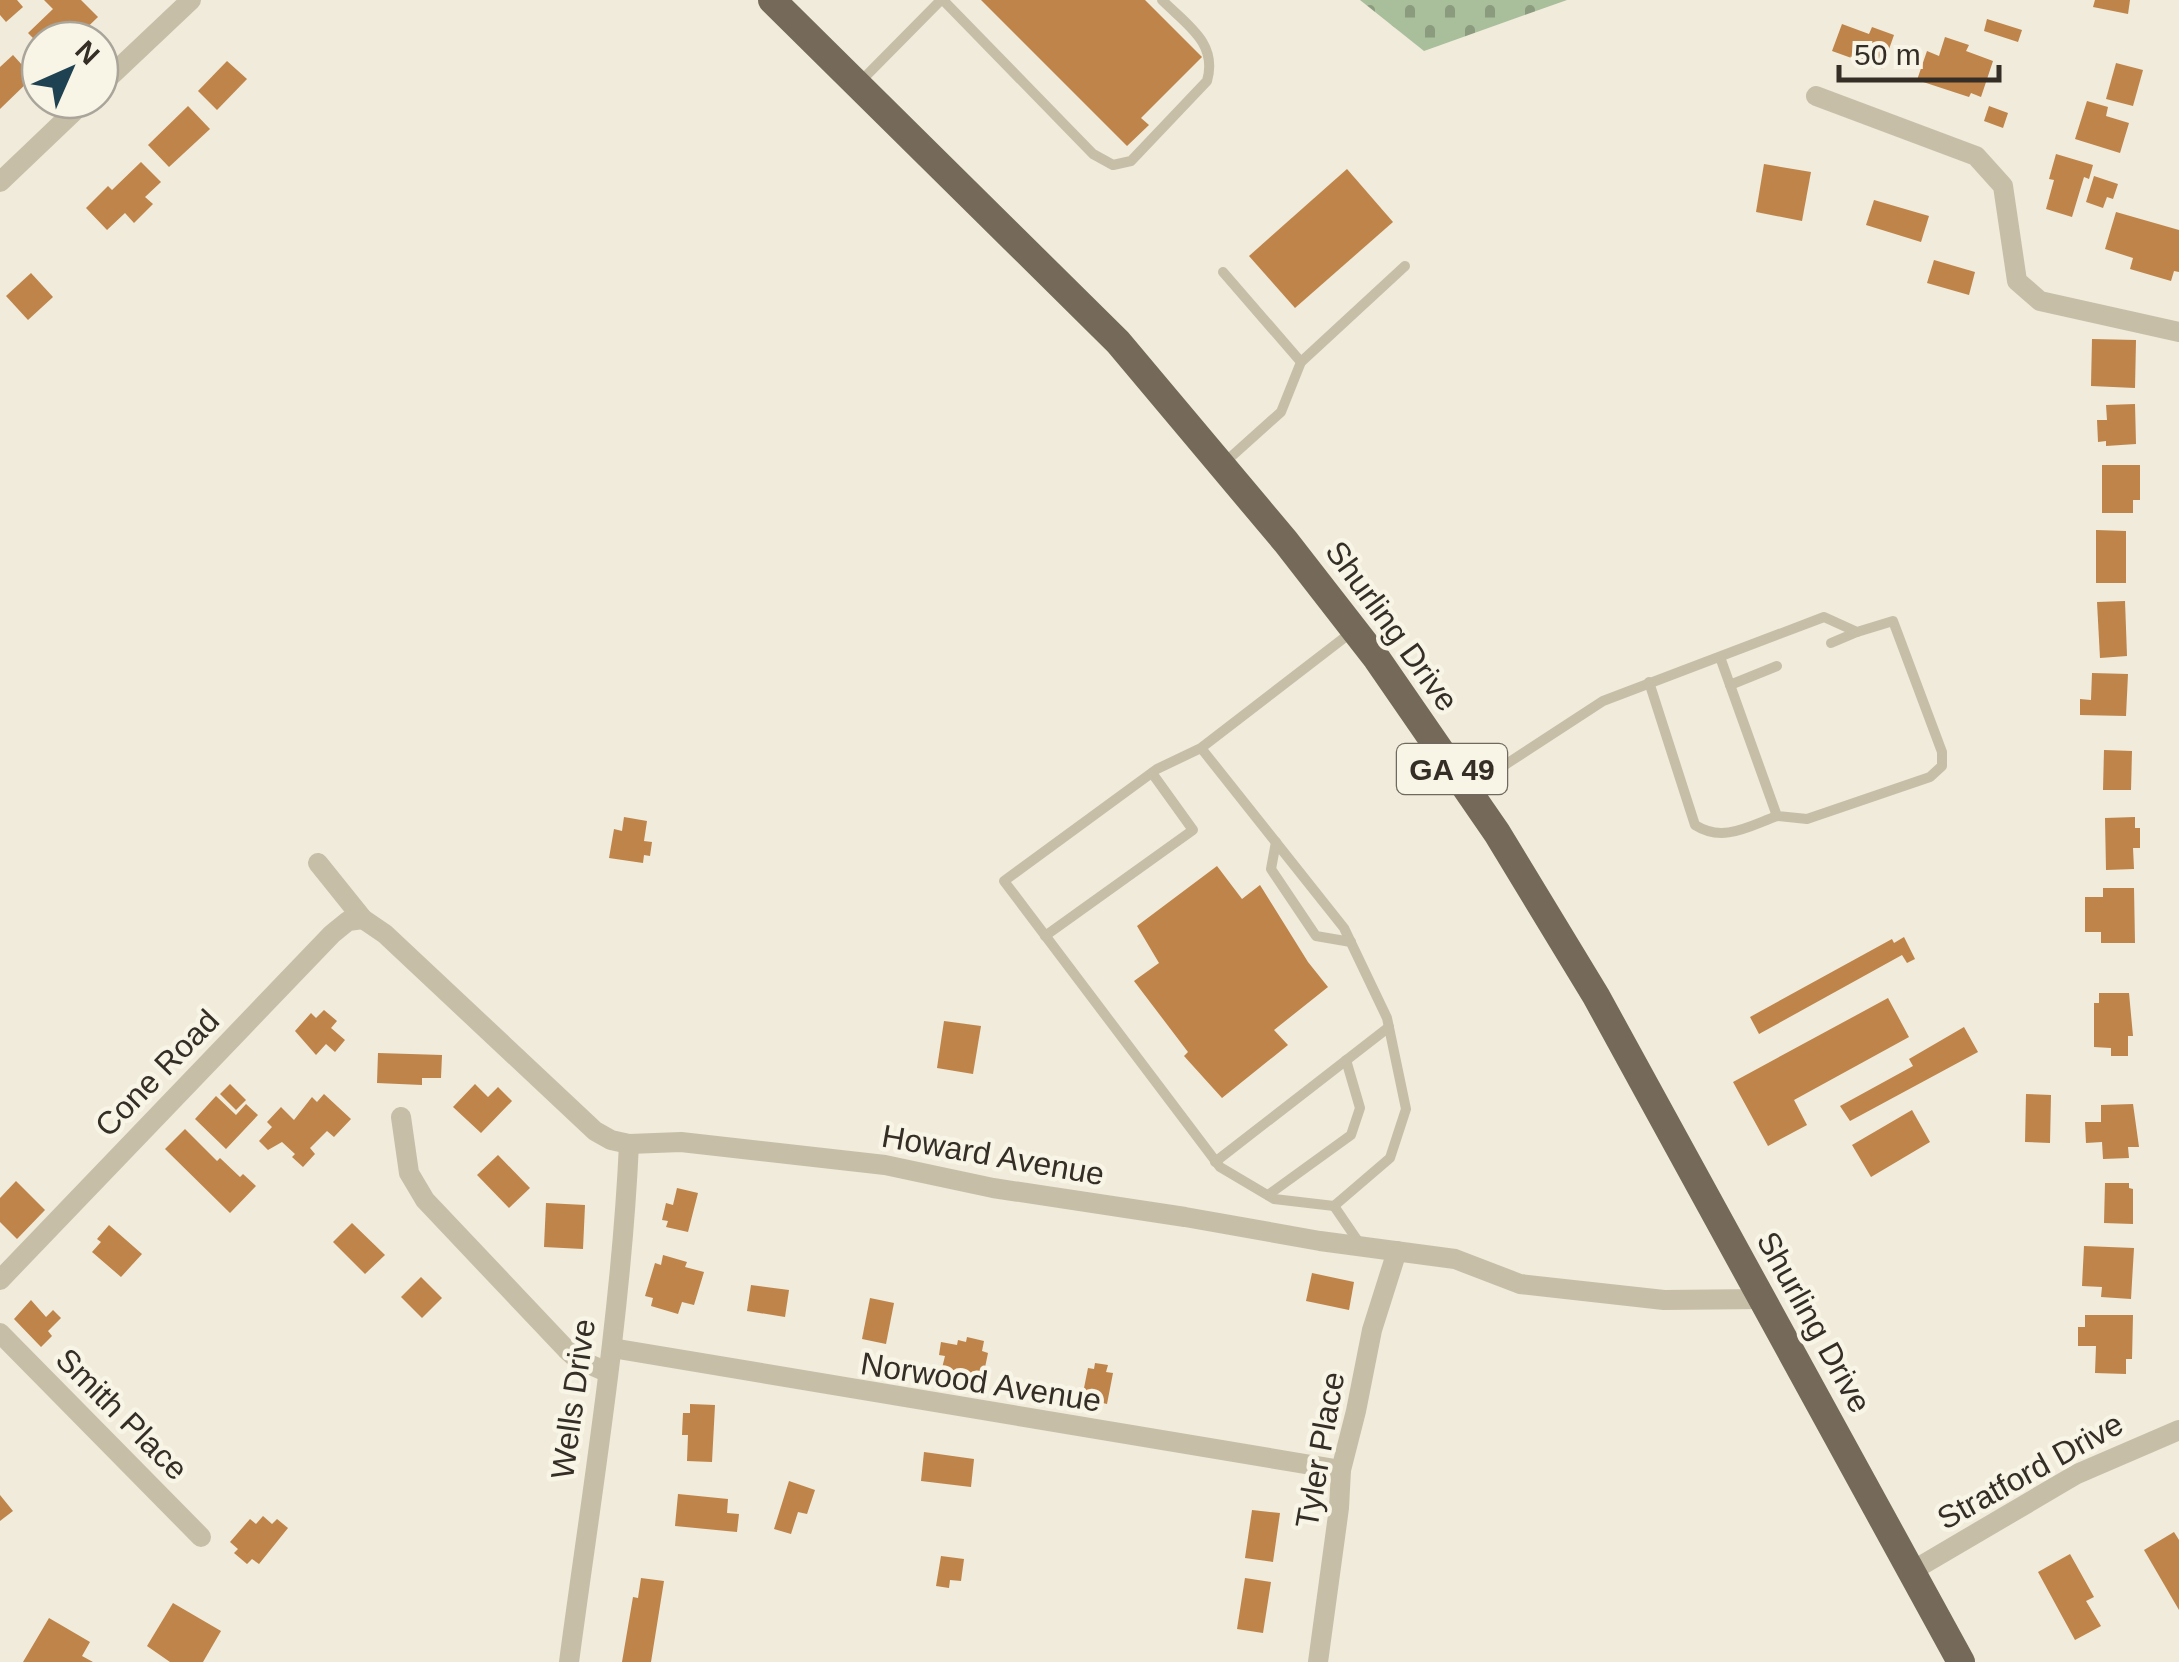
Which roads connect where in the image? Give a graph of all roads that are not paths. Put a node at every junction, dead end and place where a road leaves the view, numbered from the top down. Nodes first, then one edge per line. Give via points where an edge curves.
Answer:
1 (190, 0) edge
2 (772, 0) edge
3 (942, 0) edge
4 (1162, 0) edge
5 (120, 67) edge
6 (858, 84) junction
7 (1816, 96) dead end
8 (65, 120) edge
9 (0, 182) edge
10 (1405, 266) dead end
11 (1223, 272) dead end
12 (2179, 332) edge
13 (1300, 362) junction
14 (1222, 464) junction
15 (1354, 630) junction
16 (1857, 632) junction
17 (1830, 643) dead end
18 (1720, 658) junction
19 (1777, 666) dead end
20 (1649, 682) junction
21 (1730, 685) junction
22 (1201, 748) junction
23 (1152, 773) junction
24 (1467, 790) junction
25 (1777, 816) junction
26 (1276, 842) junction
27 (318, 863) dead end
28 (363, 919) junction
29 (1045, 936) junction
30 (1351, 942) junction
31 (1389, 1027) junction
32 (1346, 1060) junction
33 (401, 1117) dead end
34 (629, 1144) junction
35 (1216, 1162) junction
36 (1268, 1195) junction
37 (1334, 1206) junction
38 (1362, 1247) junction
39 (1397, 1251) junction
40 (0, 1280) edge
41 (1761, 1299) junction
42 (0, 1333) edge
43 (612, 1348) junction
44 (607, 1372) junction
45 (2179, 1430) edge
46 (1341, 1470) junction
47 (200, 1536) dead end
48 (1912, 1572) junction
49 (569, 1662) edge
50 (1318, 1662) edge
51 (1961, 1662) edge

1 - 5 street
2 - 6 main road, Shurling Drive / GA 49
3 - 4 lane via 1094,154 1113,165 1131,161 1207,81 1212,65 1207,46
3 - 6 lane
6 - 14 main road, Shurling Drive / GA 49 via 1118,342
7 - 12 street via 1976,156 2003,186 2017,281 2040,301
8 - 9 street
10 - 13 lane
11 - 13 lane
13 - 14 lane via 1281,412
14 - 15 main road, Shurling Drive / GA 49
15 - 22 lane
15 - 24 main road, Shurling Drive / GA 49
16 - 17 lane
16 - 18 lane via 1824,617
16 - 25 lane via 1893,621 1942,766 1930,777 1807,820
18 - 20 lane
18 - 21 lane
19 - 21 lane
20 - 24 lane via 1603,701
20 - 25 lane via 1696,826 1722,835
21 - 25 lane
22 - 23 lane
22 - 26 lane
23 - 29 lane via 1004,881
23 - 29 lane via 1194,830
24 - 41 main road, Shurling Drive / GA 49 via 1596,996
26 - 30 lane
26 - 30 lane via 1272,869 1316,936
27 - 28 street, Howard Avenue
28 - 34 street, Howard Avenue via 595,1131
28 - 40 street, Cone Road via 332,934
29 - 35 lane
30 - 31 lane
31 - 32 lane
31 - 37 lane via 1406,1109 1390,1158
32 - 35 lane
32 - 36 lane via 1360,1108 1351,1135
33 - 44 street via 410,1173 425,1200 566,1349
34 - 38 street, Howard Avenue via 681,1142 885,1165
34 - 43 street, Wells Drive
35 - 36 lane
36 - 37 lane
37 - 38 lane
38 - 39 street, Howard Avenue
39 - 41 street, Howard Avenue via 1455,1259 1520,1284 1664,1300
39 - 46 street, Tyler Place
41 - 48 main road, Shurling Drive / GA 49
42 - 47 street, Smith Place
43 - 44 street, Wells Drive
43 - 46 street, Norwood Avenue
44 - 49 street, Wells Drive
45 - 48 street, Stratford Drive via 2077,1474
46 - 50 street, Tyler Place
48 - 51 main road, Shurling Drive / GA 49

